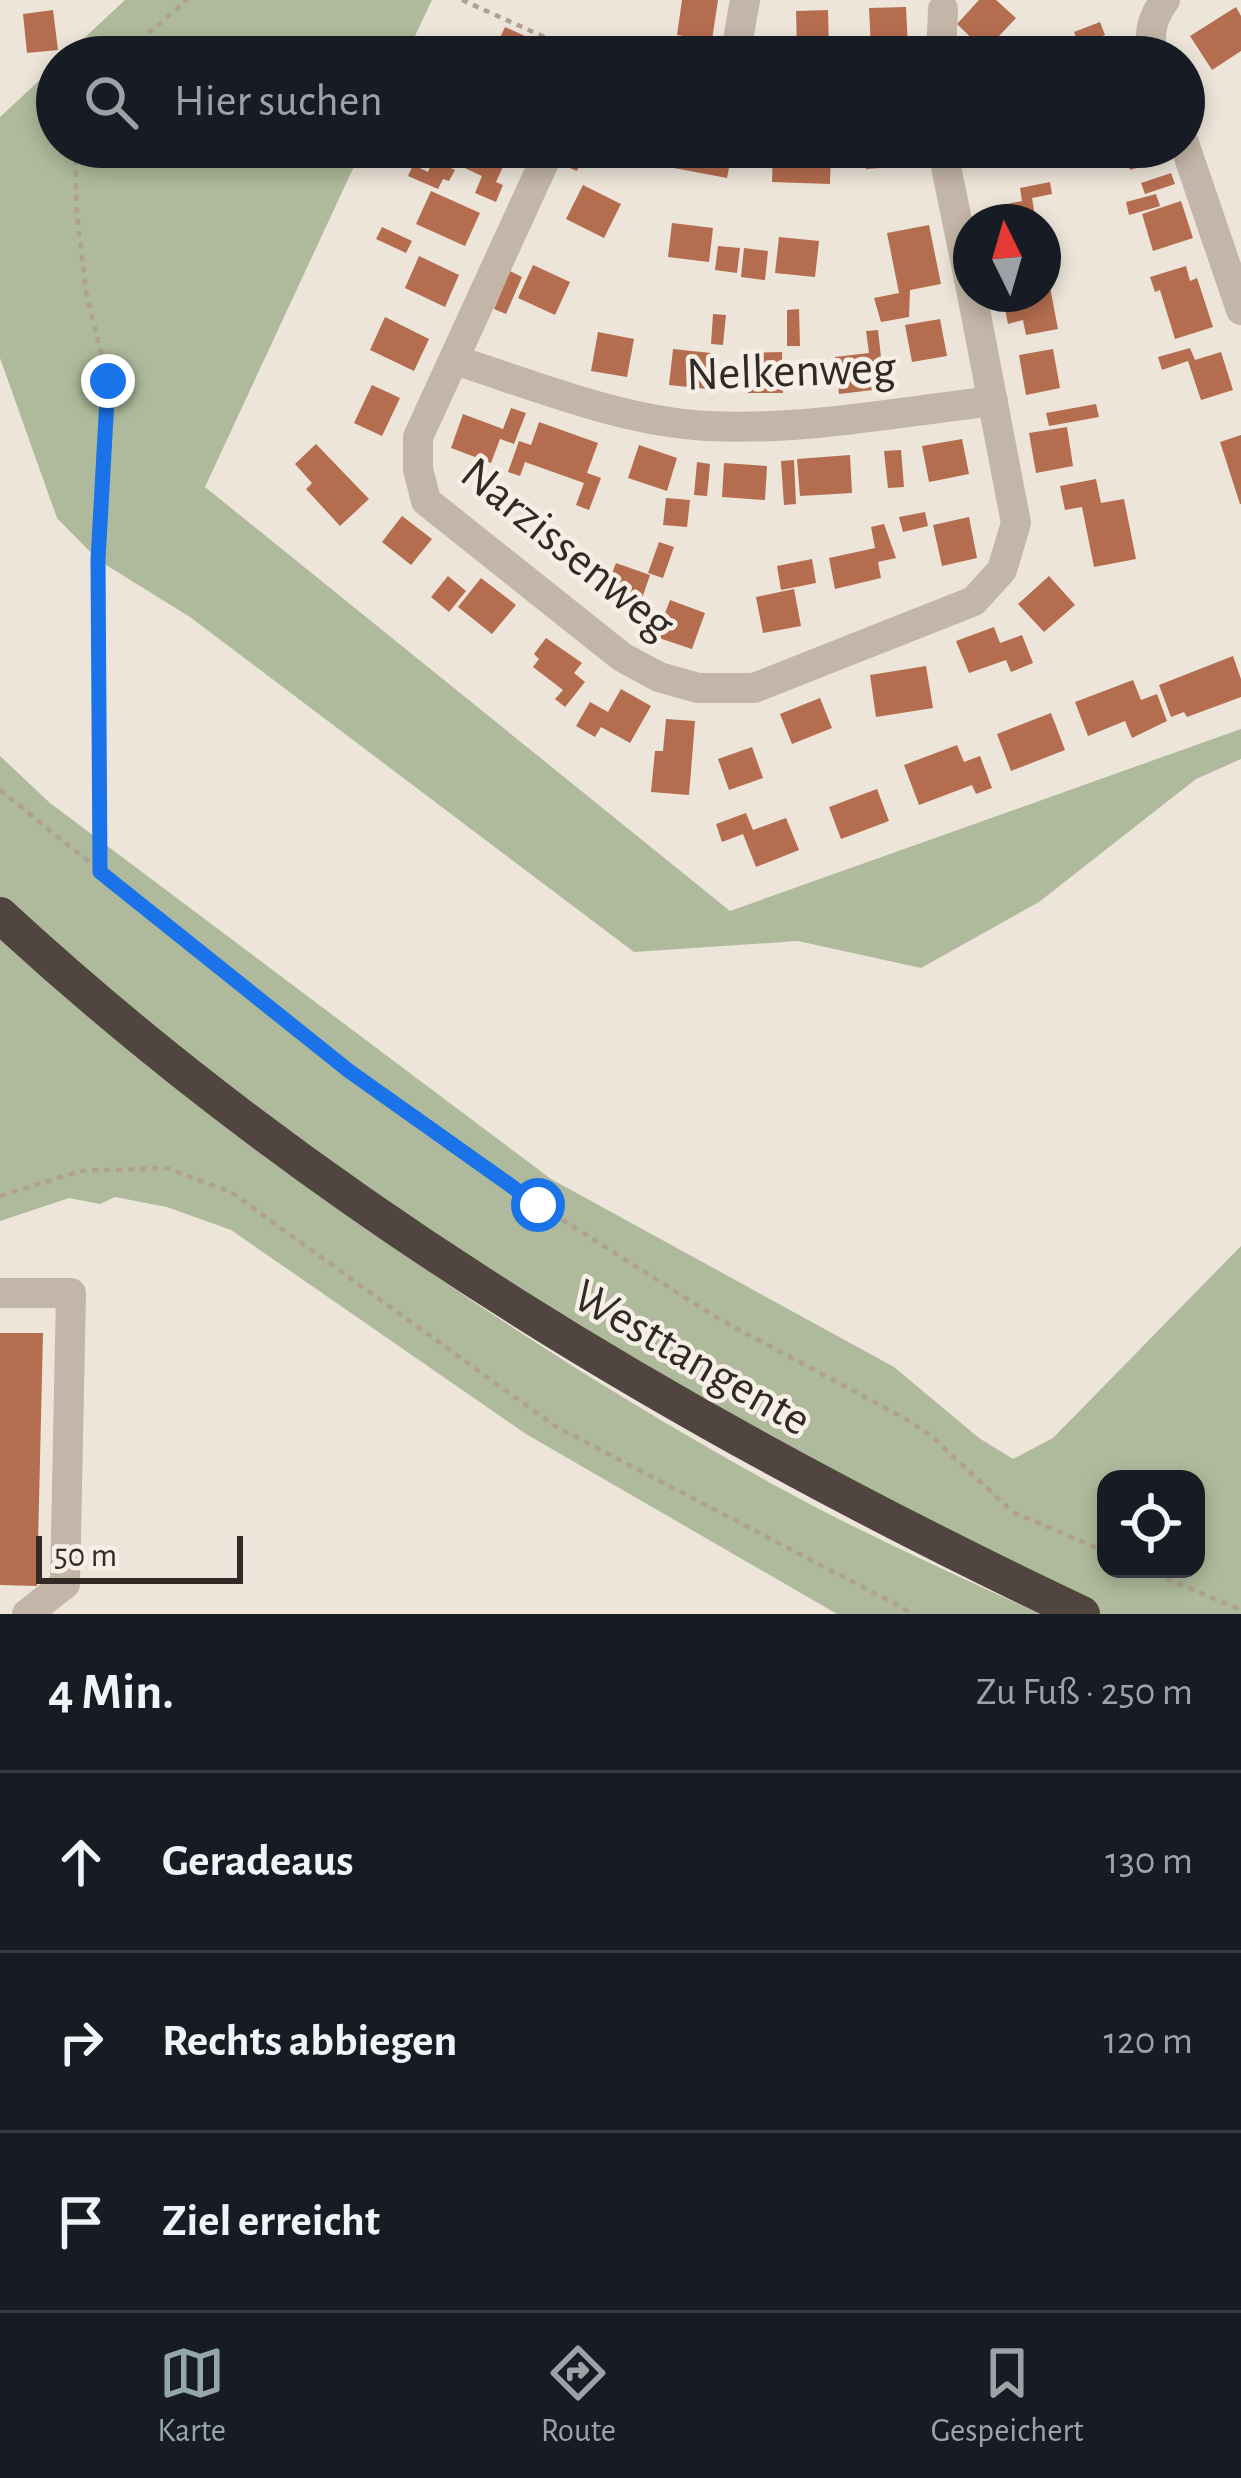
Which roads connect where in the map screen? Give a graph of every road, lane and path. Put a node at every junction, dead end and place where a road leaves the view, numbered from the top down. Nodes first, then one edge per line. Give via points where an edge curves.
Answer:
1 (188, 0) edge
2 (462, 0) edge
3 (745, 0) edge
4 (1166, 0) edge
5 (943, 9) dead end
6 (146, 36) edge
7 (542, 36) edge
8 (739, 36) edge
9 (942, 36) edge
10 (1150, 36) edge
11 (76, 168) edge
12 (542, 168) edge
13 (946, 168) edge
14 (1193, 168) edge
15 (954, 204) edge
16 (1241, 310) edge
17 (976, 312) edge
18 (455, 360) junction
19 (994, 400) junction
20 (0, 790) edge
21 (100, 872) junction
22 (0, 915) edge
23 (0, 1196) edge
24 (0, 1293) edge
25 (1097, 1548) edge
26 (1165, 1578) edge
27 (1241, 1610) edge
28 (27, 1614) edge
29 (914, 1614) edge
30 (1082, 1614) edge

1 - 6 path
2 - 7 path
3 - 8 street
4 - 10 street
5 - 9 street
11 - 21 path via 86,292 108,381 98,560
12 - 18 street, Narzissenweg
13 - 15 street, Narzissenweg
14 - 16 street
17 - 19 street, Narzissenweg
18 - 19 street, Nelkenweg via 604,408 706,426
18 - 19 street, Narzissenweg via 418,437 426,501 622,657 698,688 754,688 974,602 1002,570 1016,523
20 - 21 path
21 - 25 path via 349,1071 538,1205 718,1319 906,1419 1013,1512
22 - 30 highway, Westtangente via 233,1111 486,1289 757,1452
23 - 29 path via 80,1172 166,1168 231,1192 555,1426
24 - 28 street via 71,1293 65,1584
26 - 27 path

